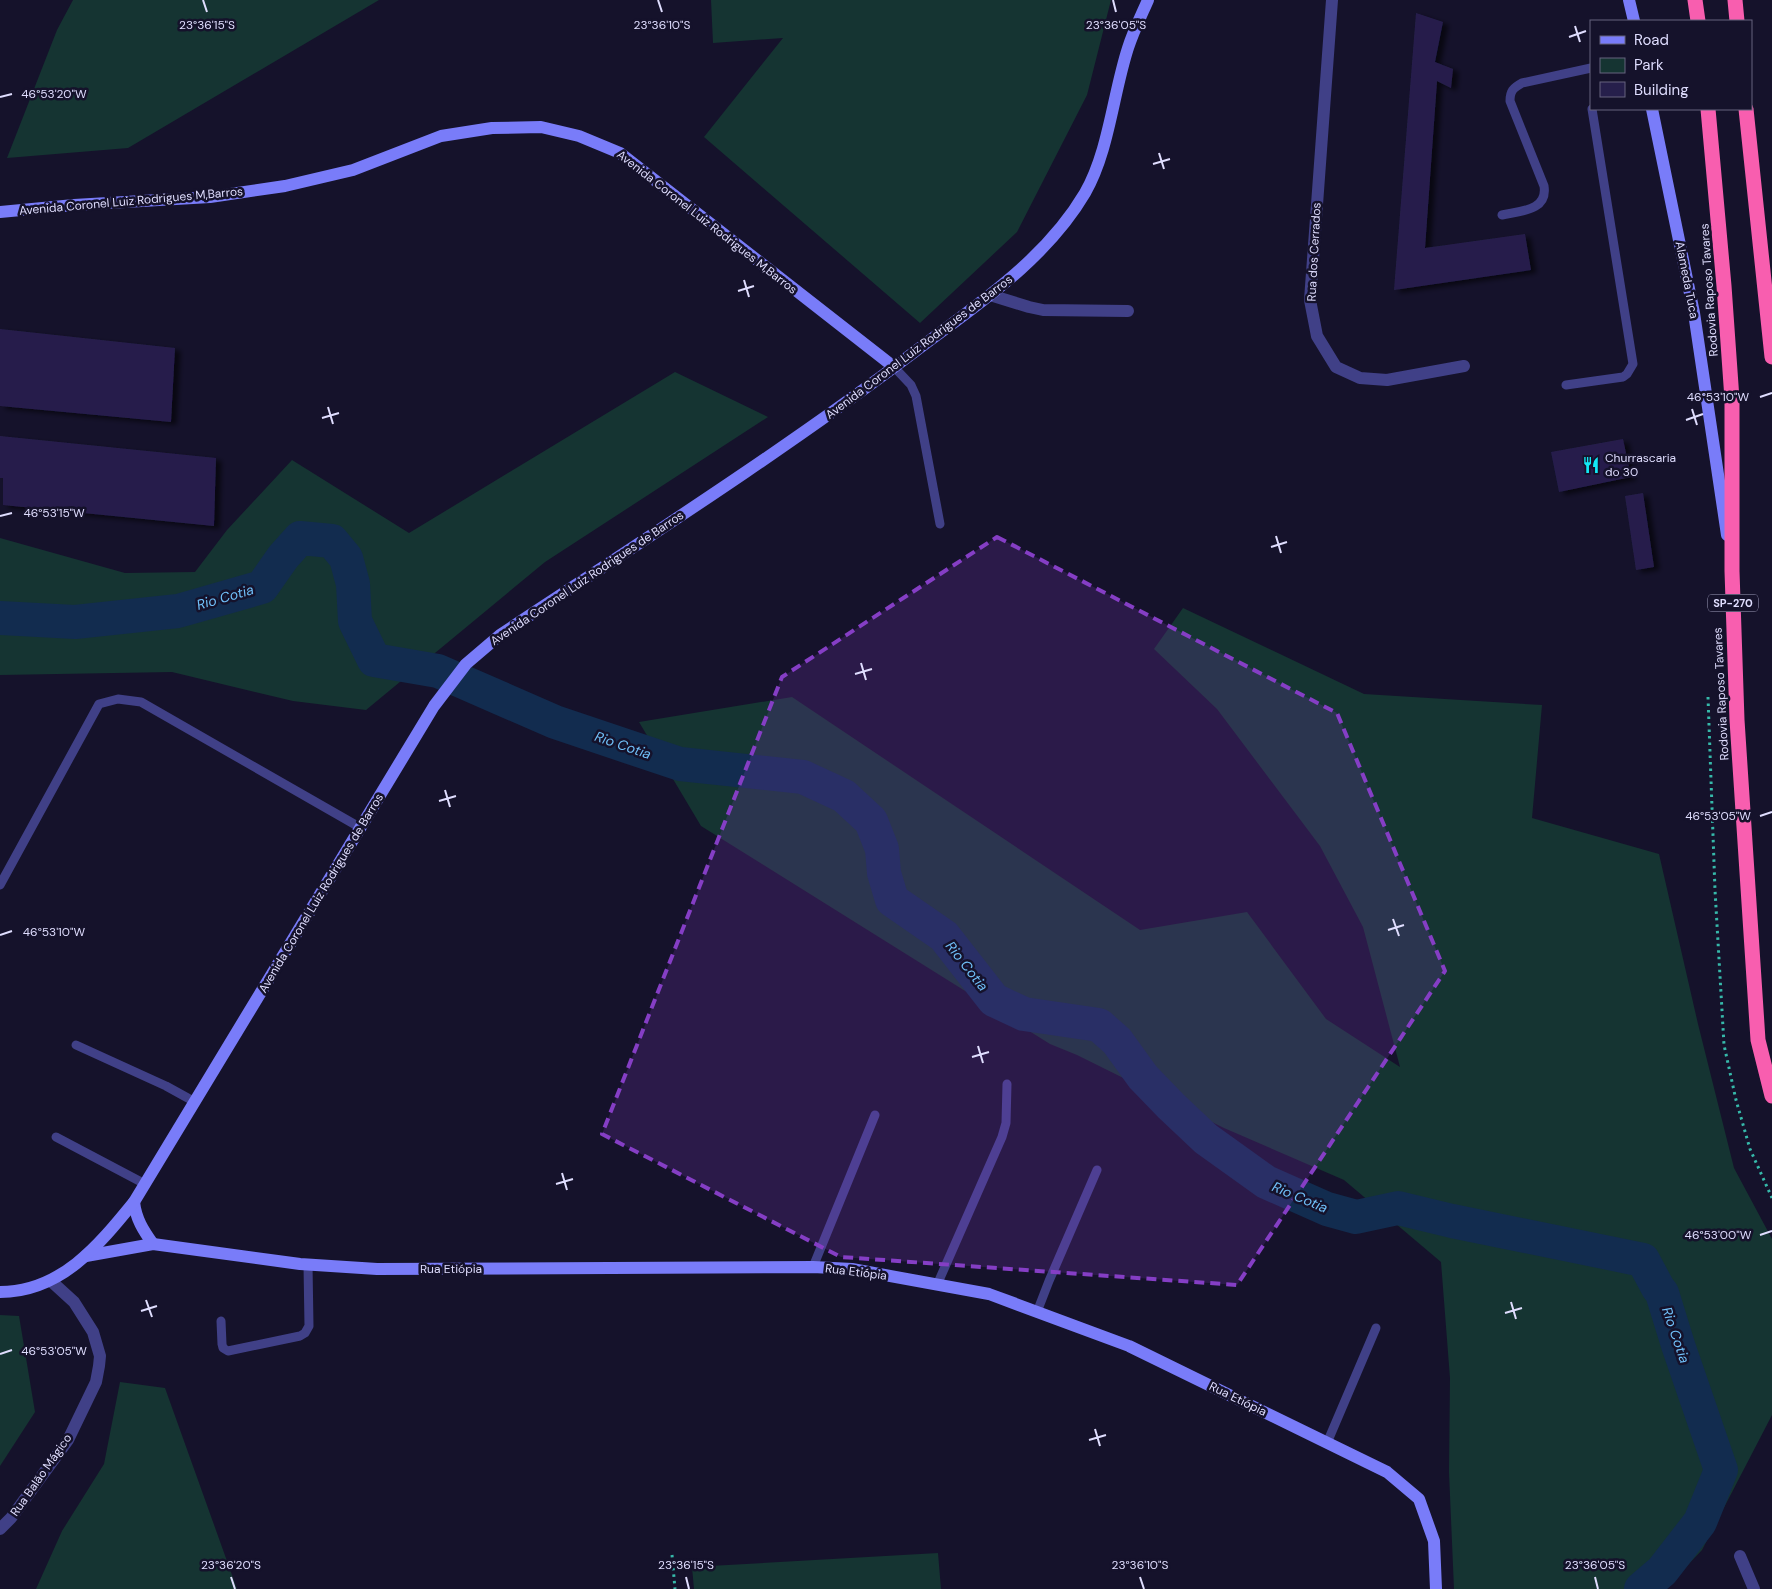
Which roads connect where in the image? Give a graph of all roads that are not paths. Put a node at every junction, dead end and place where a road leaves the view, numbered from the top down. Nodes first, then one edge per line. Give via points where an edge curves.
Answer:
1 (1148, 0) edge
2 (1332, 0) edge
3 (1629, 0) edge
4 (1695, 0) edge
5 (1735, 0) edge
6 (1634, 20) edge
7 (1698, 20) edge
8 (1737, 20) edge
9 (1590, 68) edge
10 (1592, 110) edge
11 (1652, 110) edge
12 (1708, 110) edge
13 (1746, 110) edge
14 (0, 212) edge
15 (1502, 215) dead end
16 (990, 295) junction
17 (1128, 311) dead end
18 (1772, 357) edge
19 (1464, 366) dead end
20 (894, 367) junction
21 (1566, 385) dead end
22 (940, 524) dead end
23 (1732, 571) junction
24 (361, 828) junction
25 (0, 885) edge
26 (76, 1046) dead end
27 (1007, 1084) dead end
28 (1772, 1096) edge
29 (195, 1102) junction
30 (875, 1114) dead end
31 (56, 1137) dead end
32 (1097, 1170) dead end
33 (145, 1184) junction
34 (134, 1202) junction
35 (152, 1244) junction
36 (86, 1256) junction
37 (308, 1265) junction
38 (813, 1267) junction
39 (50, 1281) junction
40 (937, 1285) junction
41 (0, 1292) edge
42 (1037, 1312) junction
43 (221, 1321) dead end
44 (1376, 1328) dead end
45 (1327, 1443) junction
46 (0, 1529) edge
47 (1740, 1556) dead end
48 (1436, 1589) edge
49 (1754, 1589) edge

1 - 16 street, Avenida Coronel Luiz Rodrigues de Barros via 1128,47 1098,164 1085,192 1060,229
2 - 19 street, Rua dos Cerrados via 1310,300 1317,336 1336,367 1360,378 1387,380
3 - 6 street
4 - 7 highway
5 - 8 highway
9 - 15 lane via 1522,83 1510,93 1510,101 1546,194 1532,208
10 - 21 lane via 1633,364 1623,377
11 - 23 street, Alameda Tuca via 1694,313
12 - 23 highway, Rodovia Raposo Tavares / SP-270 via 1732,399
13 - 18 highway
14 - 20 street, Avenida Coronel Luiz Rodrigues M,Barros via 210,197 286,186 353,170 441,136 492,128 541,126 579,136 620,153
16 - 17 street via 1043,310
16 - 20 street, Avenida Coronel Luiz Rodrigues de Barros
20 - 22 lane via 911,385 916,396
20 - 24 street, Avenida Coronel Luiz Rodrigues de Barros via 805,432 500,635 466,664 434,706
23 - 28 highway, Rodovia Raposo Tavares / SP-270 via 1736,720 1758,1040
24 - 25 lane via 141,702 118,699 99,704
24 - 29 street, Avenida Coronel Luiz Rodrigues de Barros
26 - 29 lane
27 - 40 lane via 1006,1123 1002,1137
29 - 33 street, Avenida Coronel Luiz Rodrigues de Barros
30 - 38 lane
31 - 33 lane
32 - 42 lane
33 - 34 street, Avenida Coronel Luiz Rodrigues de Barros
34 - 35 street via 139,1223
34 - 36 street, Avenida Coronel Luiz Rodrigues de Barros
35 - 36 street, Rua Etiópia
35 - 37 street, Rua Etiópia
36 - 39 street, Avenida Coronel Luiz Rodrigues de Barros
37 - 38 street, Rua Etiópia via 377,1269
37 - 43 lane via 309,1326 305,1333 228,1351 222,1344
38 - 40 street, Rua Etiópia via 852,1269
39 - 41 street via 30,1288
39 - 46 street, Rua Balão Mágico via 74,1302 93,1332 100,1356 96,1382 68,1440
40 - 42 street, Rua Etiópia via 989,1294
42 - 45 street, Rua Etiópia via 1129,1346
44 - 45 lane
45 - 48 street, Rua Etiópia via 1387,1472 1419,1499 1434,1541
47 - 49 street

